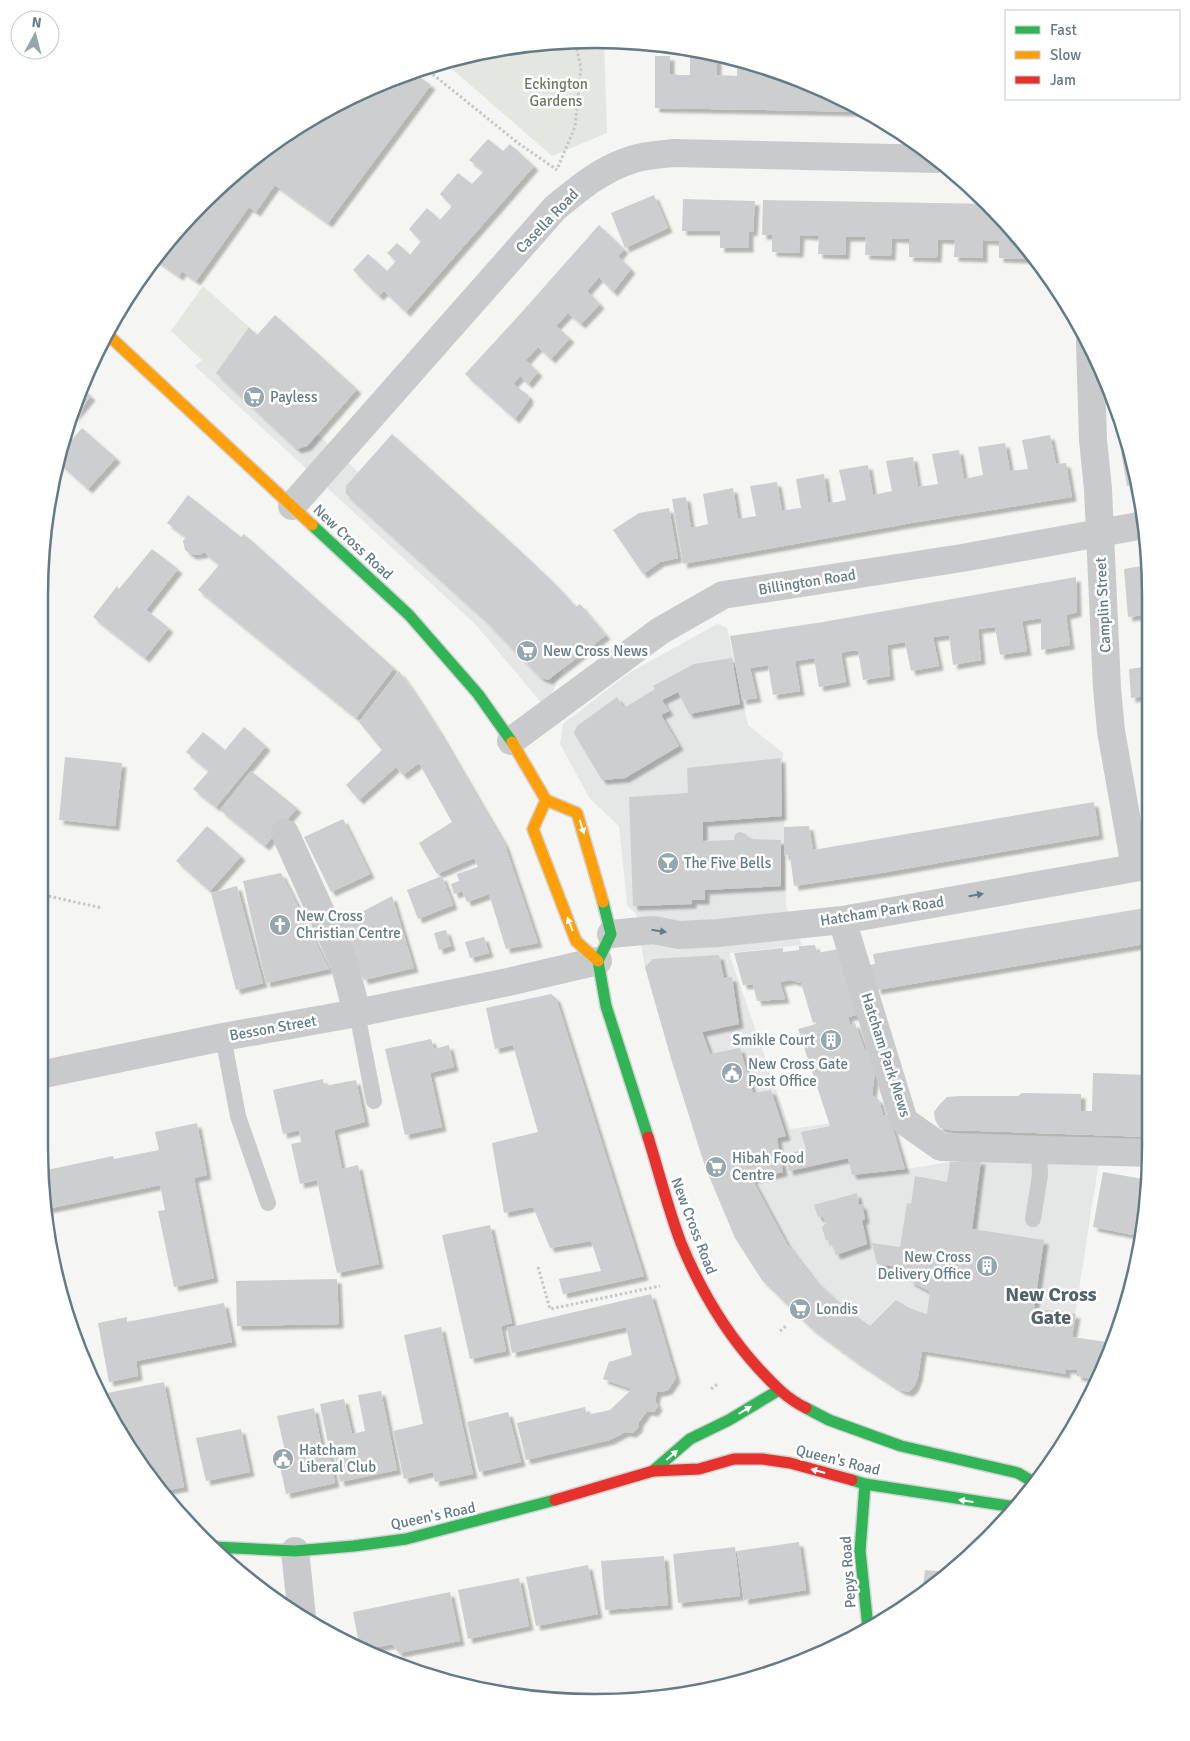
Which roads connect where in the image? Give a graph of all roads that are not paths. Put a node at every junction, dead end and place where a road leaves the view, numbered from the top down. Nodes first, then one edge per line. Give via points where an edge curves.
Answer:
1 (925, 159) edge
2 (112, 338) edge
3 (1091, 363) edge
4 (292, 506) junction
5 (1138, 526) edge
6 (1100, 532) junction
7 (511, 741) junction
8 (546, 800) junction
9 (285, 833) dead end
10 (1142, 862) edge
11 (1142, 866) edge
12 (842, 920) junction
13 (611, 934) junction
14 (598, 961) junction
15 (356, 1013) junction
16 (223, 1037) junction
17 (47, 1073) edge
18 (374, 1101) dead end
19 (1039, 1150) junction
20 (1142, 1153) edge
21 (268, 1203) dead end
22 (1033, 1219) dead end
23 (779, 1390) junction
24 (654, 1470) junction
25 (1029, 1479) edge
26 (865, 1484) junction
27 (1008, 1506) edge
28 (223, 1547) edge
29 (296, 1551) junction
30 (301, 1607) edge
31 (867, 1621) edge

1 - 4 street, Casella Road via 672,153 634,159 600,173 555,208
2 - 4 main road, New Cross Road
3 - 6 street, Camplin Street
4 - 7 main road, New Cross Road via 410,615 478,694
5 - 6 street, Billington Road
6 - 7 street, Billington Road via 962,558 723,595 660,631
6 - 10 street, Camplin Street via 1112,730
7 - 8 main road, New Cross Road
8 -> 13 main road via 577,813
14 -> 8 main road via 576,941 533,829
9 - 15 street via 344,964
12 -> 11 street, Hatcham Park Road
13 -> 12 street, Hatcham Park Road via 653,930 679,935
12 - 19 street, Hatcham Park Mews via 904,1121 941,1147
13 - 14 main road
14 - 15 street, Besson Street
14 - 23 main road, New Cross Road via 606,1006 681,1242 713,1307 735,1341
15 - 16 street, Besson Street
15 - 18 lane
16 - 17 street, Besson Street
16 - 21 lane via 238,1116
19 - 20 street, Hatcham Park Mews
19 - 22 lane via 1040,1175
24 -> 23 main road, Queen's Road via 690,1439
23 - 25 main road, New Cross Road via 803,1407 837,1423 901,1446 1018,1473
26 -> 24 main road, Queen's Road via 790,1463 762,1459 734,1459 699,1469
24 - 29 main road, Queen's Road via 539,1505 406,1539
27 -> 26 main road, Queen's Road
26 - 31 main road, Pepys Road via 860,1551
28 - 29 main road, Queen's Road
29 - 30 street

